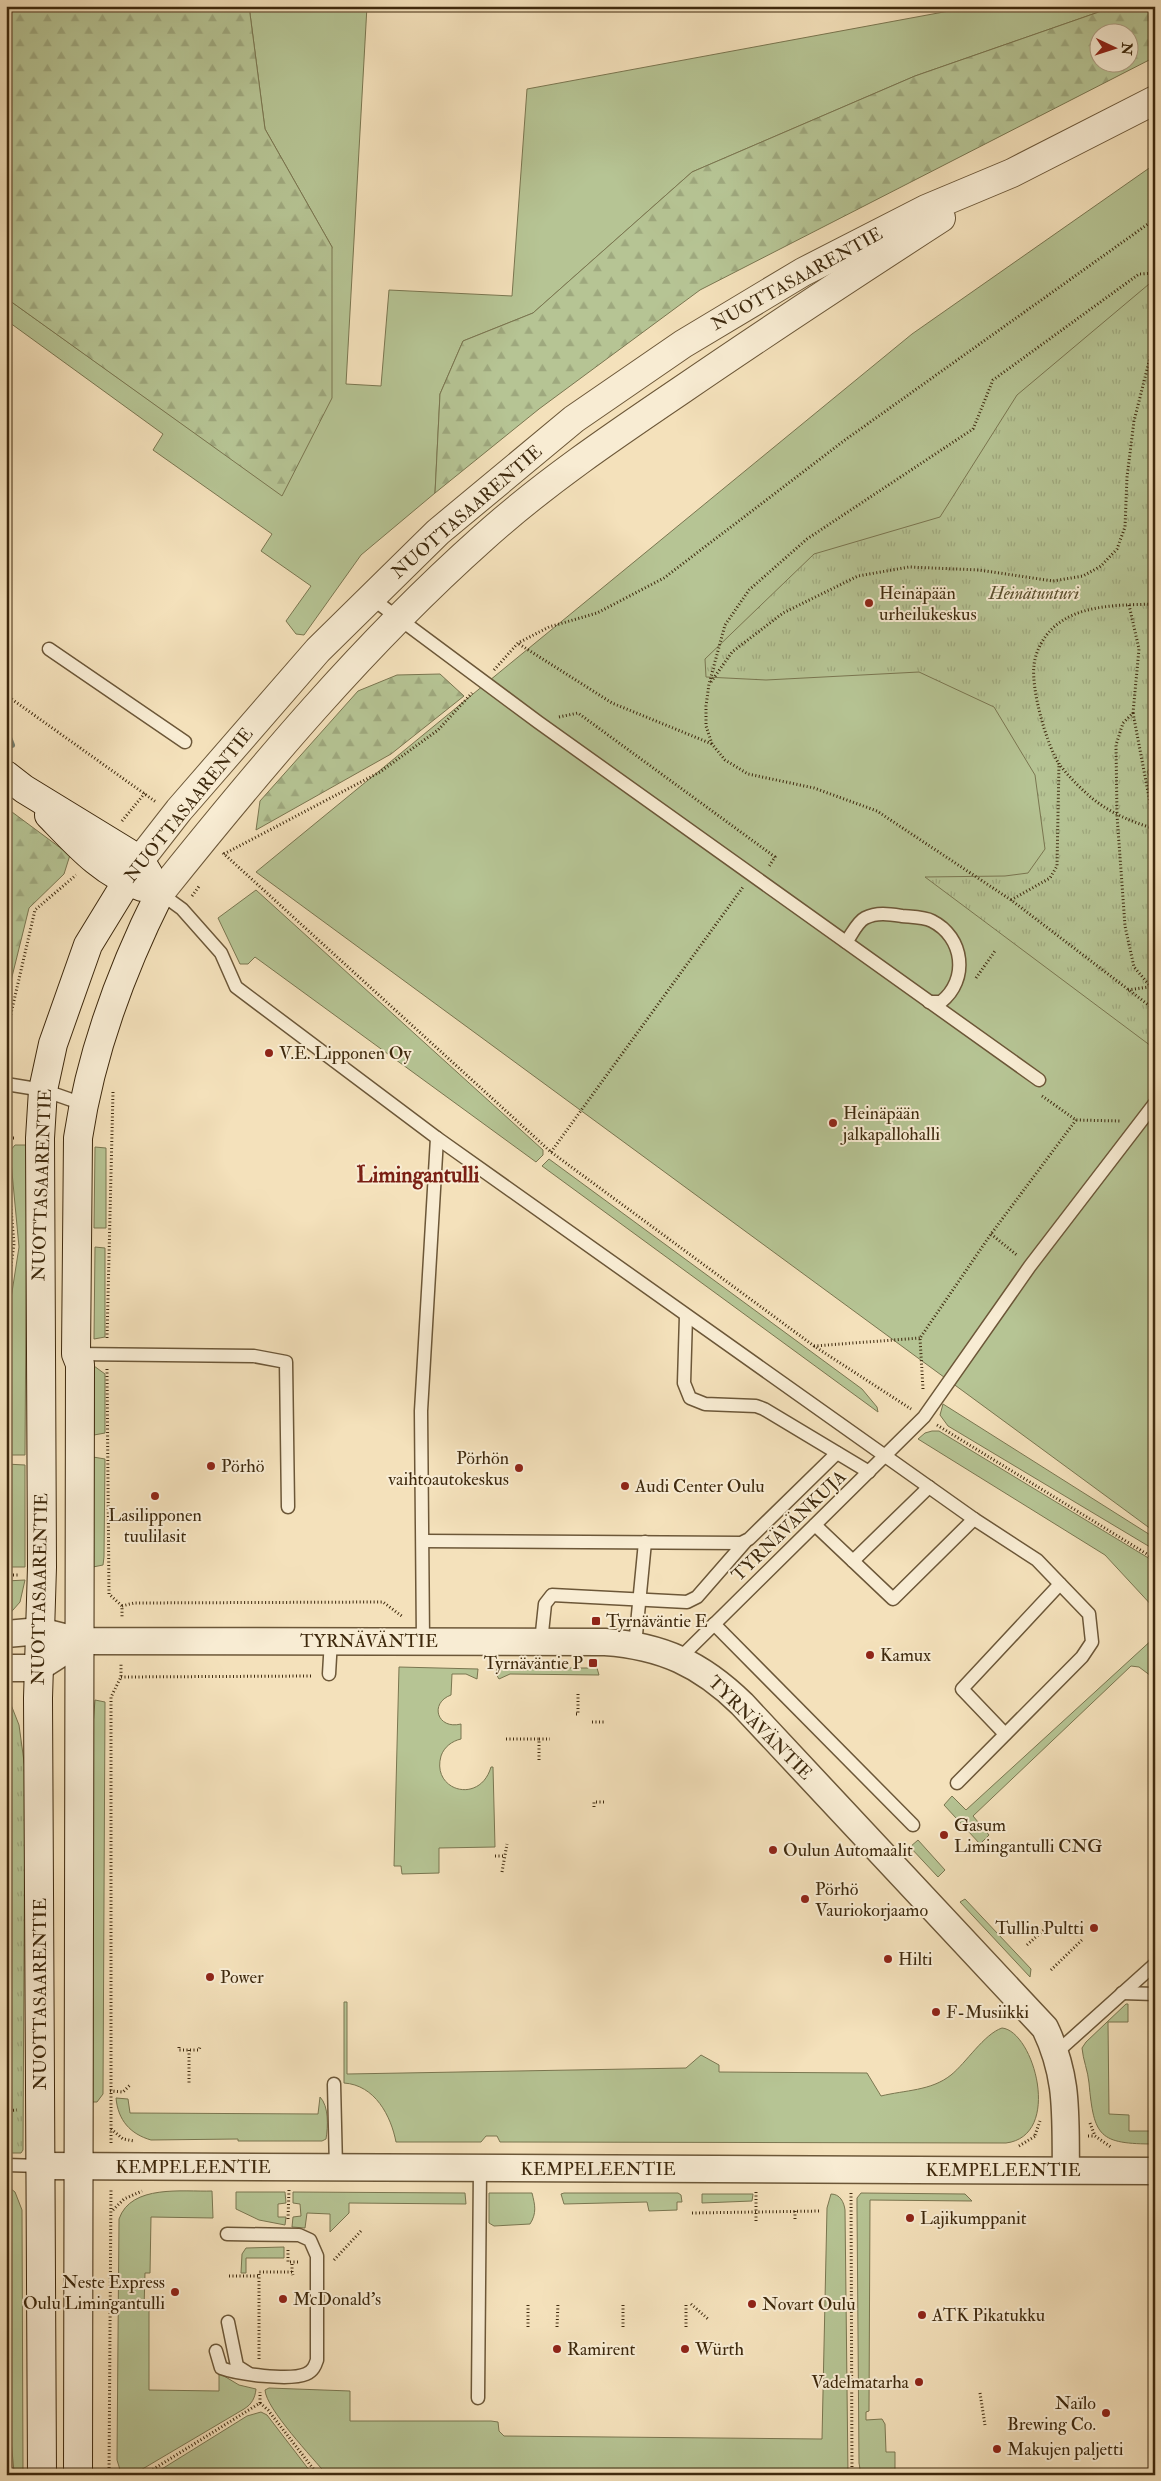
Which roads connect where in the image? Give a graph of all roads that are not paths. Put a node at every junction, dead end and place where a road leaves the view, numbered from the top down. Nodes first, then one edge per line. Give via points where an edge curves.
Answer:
1 (1155, 100) edge
2 (1012, 173) junction
3 (370, 597) junction
4 (398, 617) junction
5 (49, 649) dead end
6 (185, 742) dead end
7 (15, 782) edge
8 (133, 871) junction
9 (160, 893) junction
10 (846, 942) junction
11 (930, 1002) junction
12 (1038, 1080) dead end
13 (6, 1084) edge
14 (43, 1090) junction
15 (1155, 1103) edge
16 (83, 1104) junction
17 (437, 1138) junction
18 (686, 1316) junction
19 (76, 1354) junction
20 (837, 1453) junction
21 (885, 1456) junction
22 (869, 1472) junction
23 (929, 1488) junction
24 (288, 1507) dead end
25 (974, 1519) junction
26 (815, 1525) junction
27 (423, 1541) junction
28 (645, 1542) junction
29 (745, 1542) junction
30 (853, 1561) junction
31 (1060, 1584) junction
32 (639, 1599) junction
33 (714, 1624) junction
34 (423, 1630) junction
35 (40, 1632) junction
36 (6, 1634) edge
37 (330, 1640) junction
38 (80, 1641) junction
39 (541, 1642) junction
40 (635, 1645) junction
41 (679, 1659) junction
42 (6, 1668) edge
43 (38, 1668) junction
44 (329, 1674) road end
45 (1005, 1734) junction
46 (957, 1783) dead end
47 (913, 1825) dead end
48 (1155, 1964) edge
49 (1122, 1993) junction
50 (1155, 1994) edge
51 (1057, 2052) junction
52 (334, 2084) dead end
53 (6, 2165) edge
54 (41, 2166) junction
55 (78, 2167) junction
56 (336, 2168) junction
57 (480, 2168) junction
58 (1066, 2170) junction
59 (1155, 2170) edge
60 (227, 2234) dead end
61 (228, 2322) dead end
62 (216, 2351) dead end
63 (248, 2373) junction
64 (478, 2398) dead end
65 (42, 2475) edge
66 (78, 2475) edge

1 - 2 main road, NUOTTASAARENTIE
2 - 3 main road, NUOTTASAARENTIE via 926,209 803,272 683,344 574,419 438,532
2 - 4 main road, NUOTTASAARENTIE via 789,316 599,446 485,536
3 - 4 lane
3 - 8 main road, NUOTTASAARENTIE via 318,650 179,810
4 - 9 main road, NUOTTASAARENTIE via 280,748
4 - 10 lane via 538,722
5 - 6 lane
7 - 8 main road
8 - 9 main road
8 - 14 main road, NUOTTASAARENTIE via 88,945 53,1044
9 - 16 main road, NUOTTASAARENTIE via 109,1007
9 - 17 lane via 182,909 221,953 236,987
10 - 11 lane
10 - 11 lane via 863,919 881,913 931,920 948,932 958,950 960,969 949,996 941,1002
11 - 12 lane
13 - 14 lane
14 - 16 lane
14 - 35 main road, NUOTTASAARENTIE via 40,1155
15 - 21 lane, TYRNÄVÄNKUJA via 1030,1266 924,1417
16 - 19 main road, NUOTTASAARENTIE via 77,1146
17 - 18 lane
17 - 27 lane via 423,1357
18 - 20 lane via 684,1383 690,1398 705,1404 756,1406
18 - 21 lane
19 - 24 lane via 254,1356 286,1362
19 - 38 main road, NUOTTASAARENTIE via 80,1364
20 - 22 lane
20 - 29 lane
21 - 22 lane, TYRNÄVÄNKUJA
21 - 23 lane
22 - 26 lane, TYRNÄVÄNKUJA
23 - 25 lane
23 - 30 lane
25 - 30 lane via 893,1599
25 - 31 lane via 1037,1560
26 - 30 lane
26 - 33 lane, TYRNÄVÄNKUJA
27 - 28 lane
27 - 34 lane
28 - 29 lane
28 - 32 lane
29 - 32 lane via 692,1600
31 - 45 lane via 1089,1614 1092,1642 1082,1657
31 - 45 lane via 962,1689
32 - 39 lane via 552,1595 545,1604
32 - 40 lane
33 - 41 lane, TYRNÄVÄNKUJA
33 - 47 lane
34 - 37 street, TYRNÄVÄNTIE
34 - 39 street, TYRNÄVÄNTIE
35 - 36 street, TYRNÄVÄNTIE
35 - 38 street, TYRNÄVÄNTIE
35 - 43 main road, NUOTTASAARENTIE
37 - 38 street, TYRNÄVÄNTIE
37 - 44 lane
38 - 43 street
38 - 55 main road, NUOTTASAARENTIE
39 - 40 street, TYRNÄVÄNTIE
40 - 41 street, TYRNÄVÄNTIE
41 - 51 street, TYRNÄVÄNTIE via 706,1673 742,1704 1046,2028
42 - 43 street
43 - 54 main road, NUOTTASAARENTIE
45 - 46 lane
48 - 49 lane
49 - 50 lane
49 - 51 lane
51 - 58 street, TYRNÄVÄNTIE via 1065,2085
52 - 56 lane
53 - 54 lane
54 - 55 street, KEMPELEENTIE
54 - 65 main road, NUOTTASAARENTIE
55 - 56 street, KEMPELEENTIE
55 - 66 main road, NUOTTASAARENTIE
56 - 57 street, KEMPELEENTIE
57 - 58 street, KEMPELEENTIE
57 - 64 lane
58 - 59 street, KEMPELEENTIE
60 - 63 lane via 299,2235 310,2240 317,2256 317,2360 314,2370 297,2376
61 - 63 lane via 237,2366
62 - 63 lane via 221,2368

